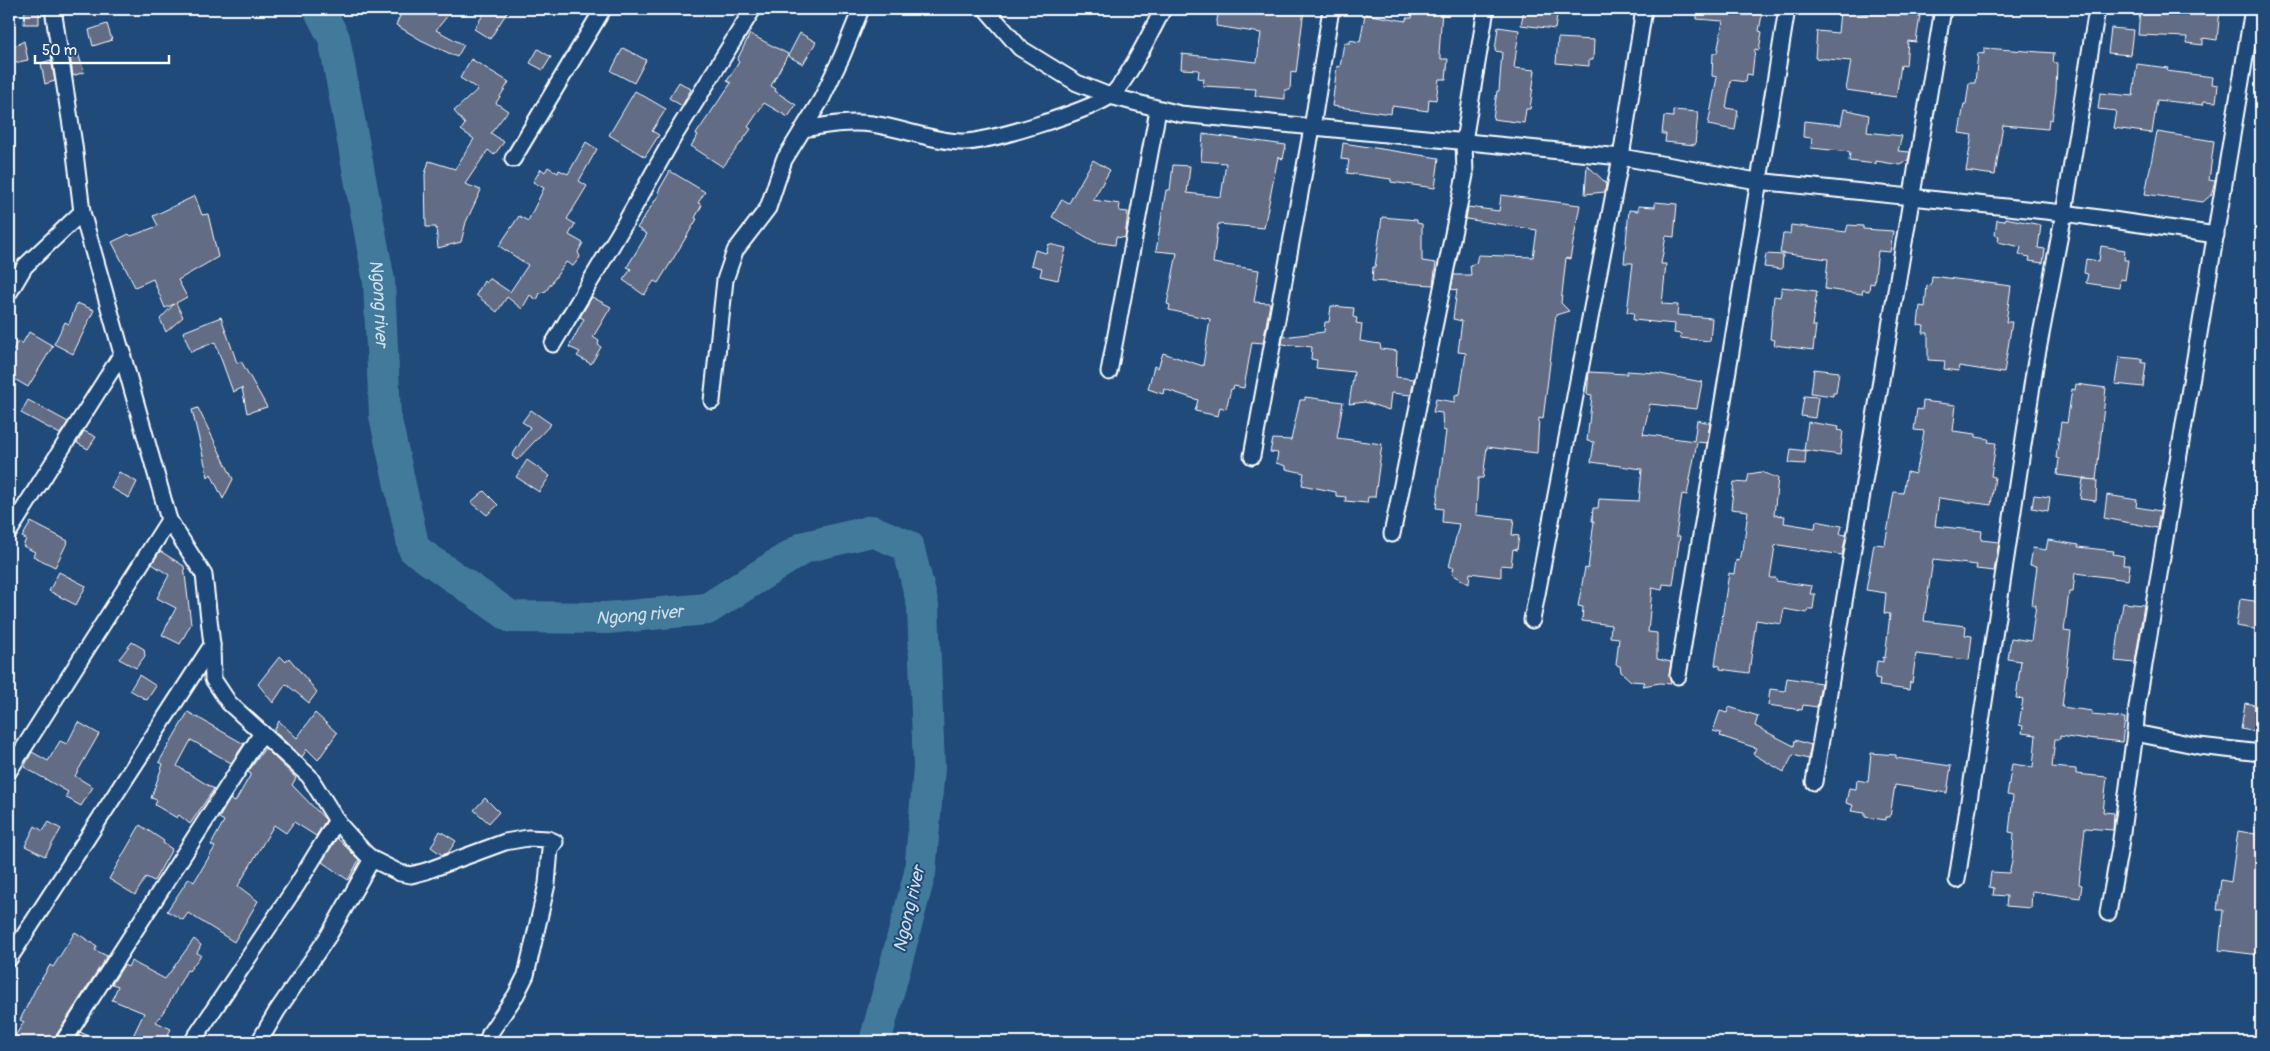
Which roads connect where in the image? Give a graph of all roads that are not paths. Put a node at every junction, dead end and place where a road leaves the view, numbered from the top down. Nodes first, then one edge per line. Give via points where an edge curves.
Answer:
1 (53, 9) edge
2 (603, 9) edge
3 (753, 9) edge
4 (861, 9) edge
5 (986, 9) edge
6 (1163, 9) edge
7 (1331, 9) edge
8 (1486, 9) edge
9 (1644, 9) edge
10 (1787, 9) edge
11 (1943, 9) edge
12 (2097, 9) edge
13 (2253, 9) edge
14 (1110, 96) junction
15 (1158, 110) junction
16 (1312, 128) junction
17 (804, 129) junction
18 (1464, 141) junction
19 (1621, 157) junction
20 (513, 159) dead end
21 (1757, 181) junction
22 (1910, 196) junction
23 (82, 212) junction
24 (2064, 213) junction
25 (2216, 235) junction
26 (9, 293) edge
27 (553, 344) dead end
28 (123, 352) junction
29 (1109, 372) dead end
30 (712, 400) dead end
31 (1252, 456) dead end
32 (170, 520) junction
33 (9, 532) edge
34 (1392, 534) dead end
35 (1532, 620) dead end
36 (212, 645) junction
37 (1678, 676) dead end
38 (262, 733) junction
39 (2135, 733) junction
40 (2261, 753) edge
41 (9, 771) edge
42 (1814, 782) dead end
43 (337, 820) junction
44 (372, 859) junction
45 (1957, 880) dead end
46 (2108, 913) dead end
47 (9, 959) edge
48 (63, 1042) edge
49 (192, 1042) edge
50 (259, 1042) edge
51 (487, 1042) edge

1 - 23 street
2 - 20 street
3 - 27 street via 673,138
4 - 17 street via 842,56
5 - 14 street via 1020,48 1077,83
6 - 14 street via 1120,85
7 - 16 street
8 - 18 street
9 - 19 street
10 - 21 street
11 - 22 street
12 - 24 street
13 - 25 street
14 - 15 street
14 - 17 street via 1039,124 963,143 872,124 837,123
15 - 16 street
15 - 29 street
16 - 18 street
16 - 31 street
17 - 30 street via 784,160 768,208 735,252 725,280
18 - 19 street
18 - 34 street via 1465,175
19 - 21 street
19 - 35 street
21 - 22 street
21 - 37 street
22 - 24 street
22 - 42 street
23 - 26 street via 24,266
23 - 28 street
24 - 25 street
24 - 45 street via 2033,376
25 - 39 street
28 - 32 street
28 - 33 street
32 - 36 street via 204,575
32 - 41 street
36 - 38 street via 213,679 230,703
36 - 47 street
38 - 43 street via 308,776
38 - 48 street
39 - 40 street via 2199,746
39 - 46 street
43 - 44 street
43 - 49 street
44 - 50 street via 329,934
44 - 51 street via 411,875 505,842 528,838 555,842 550,849 547,884 526,975

